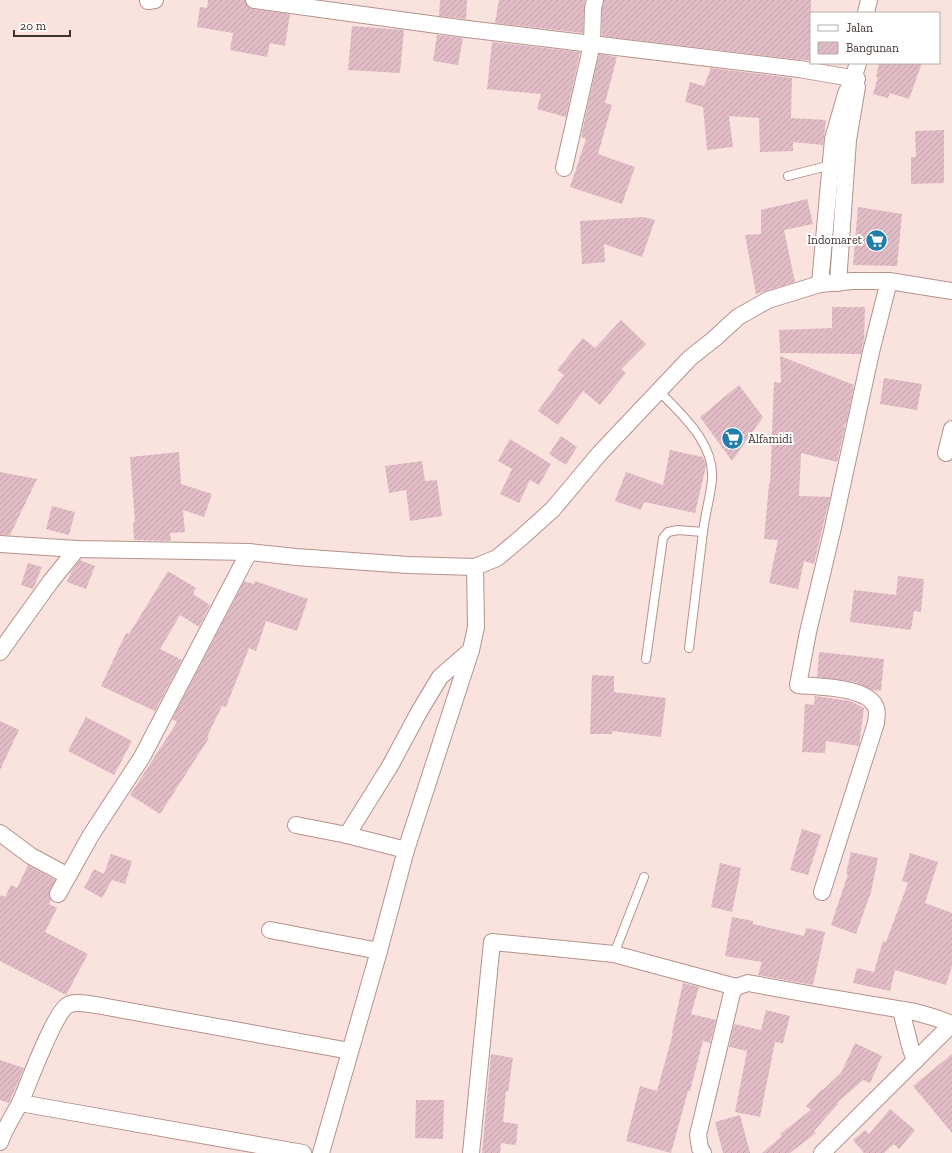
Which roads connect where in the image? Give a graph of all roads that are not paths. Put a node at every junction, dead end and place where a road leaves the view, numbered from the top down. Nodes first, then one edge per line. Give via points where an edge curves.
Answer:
1 (254, 0) edge
2 (595, 0) edge
3 (869, 0) edge
4 (866, 12) edge
5 (592, 44) junction
6 (856, 74) edge
7 (839, 165) junction
8 (564, 168) dead end
9 (788, 176) dead end
10 (889, 281) junction
11 (838, 283) junction
12 (820, 284) junction
13 (952, 291) edge
14 (659, 391) junction
15 (952, 429) edge
16 (946, 453) dead end
17 (704, 532) junction
18 (0, 544) edge
19 (77, 549) junction
20 (249, 552) junction
21 (475, 567) junction
22 (689, 648) dead end
23 (471, 650) junction
24 (0, 652) edge
25 (646, 659) dead end
26 (296, 825) dead end
27 (0, 833) edge
28 (347, 835) junction
29 (406, 850) junction
30 (68, 876) junction
31 (644, 877) dead end
32 (822, 892) dead end
33 (58, 894) dead end
34 (270, 930) dead end
35 (379, 951) junction
36 (614, 954) junction
37 (736, 987) junction
38 (901, 1010) junction
39 (952, 1024) edge
40 (350, 1051) junction
41 (915, 1061) junction
42 (20, 1103) junction
43 (0, 1142) edge
44 (829, 1151) edge
45 (303, 1153) edge
46 (321, 1153) edge
47 (471, 1153) edge
48 (703, 1153) edge

1 - 5 street
2 - 5 street
3 - 4 street
5 - 6 street via 723,61
5 - 8 street
6 - 7 street via 846,94
7 - 9 lane
7 - 11 street
7 - 12 street
10 - 11 street
10 - 13 street
10 - 32 street via 798,685 864,695 876,708 876,723
11 - 12 street
12 - 14 street via 768,300 738,318 690,358
14 - 17 lane via 694,429 710,457 712,479
14 - 21 street via 600,453 553,509 497,558
15 - 16 street
17 - 22 lane
17 - 25 lane via 678,530 668,532 663,538
18 - 19 street
19 - 20 street
19 - 24 street
20 - 21 street via 408,565
20 - 30 street via 142,757 90,836
21 - 23 street via 476,627
23 - 28 street via 440,677 390,766
23 - 29 street
26 - 28 street
27 - 30 street via 31,856
28 - 29 street
29 - 35 street
30 - 33 street
31 - 36 lane
34 - 35 street
35 - 40 street
36 - 37 street
36 - 47 street via 492,942
37 - 38 street via 748,983
37 - 48 street via 732,993 698,1135
38 - 39 street
38 - 41 street
39 - 41 street
40 - 42 street via 75,1003 68,1005 59,1017
40 - 46 street
41 - 44 street
42 - 43 street
42 - 45 street

